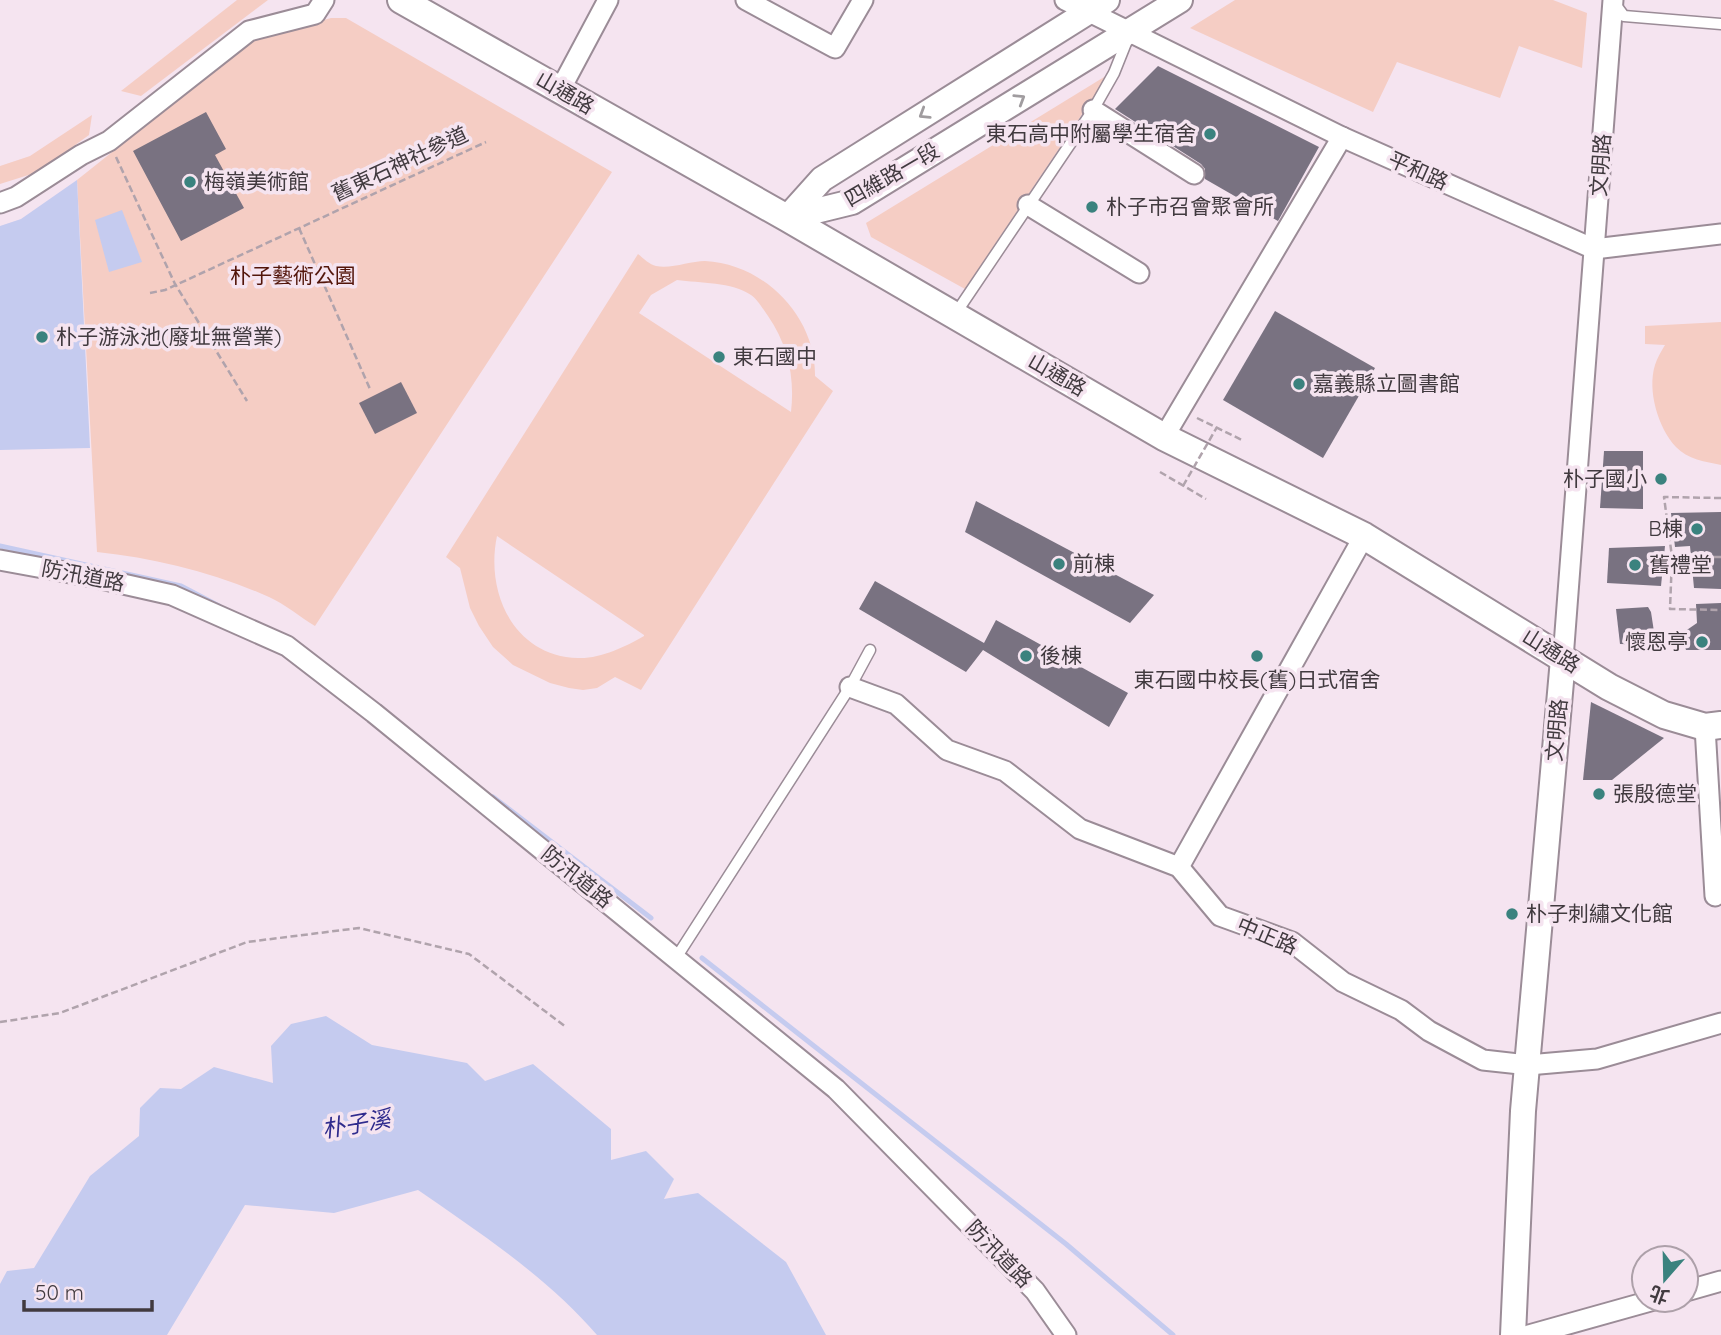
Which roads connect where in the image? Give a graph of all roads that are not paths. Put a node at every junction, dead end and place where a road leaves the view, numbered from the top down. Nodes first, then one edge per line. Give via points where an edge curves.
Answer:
1 (324, 0) edge
2 (401, 0) edge
3 (608, 0) edge
4 (746, 0) edge
5 (863, 0) edge
6 (1065, 0) edge
7 (1180, 0) edge
8 (1612, 0) edge
9 (1097, 6) edge
10 (1721, 24) edge
11 (1130, 31) junction
12 (560, 90) junction
13 (1093, 110) junction
14 (1342, 137) junction
15 (1195, 174) dead end
16 (0, 203) edge
17 (1028, 205) junction
18 (787, 218) junction
19 (1721, 234) edge
20 (1594, 249) junction
21 (1139, 273) dead end
22 (954, 316) junction
23 (1164, 437) junction
24 (1364, 536) junction
25 (0, 560) edge
26 (870, 650) dead end
27 (1563, 659) junction
28 (850, 687) junction
29 (1713, 726) edge
30 (1179, 867) junction
31 (1715, 896) dead end
32 (676, 958) junction
33 (1721, 1023) edge
34 (1528, 1065) junction
35 (1721, 1281) edge
36 (1700, 1287) edge
37 (1630, 1307) edge
38 (1066, 1335) edge
39 (1513, 1335) edge
40 (1529, 1335) edge

1 - 16 street via 315,14 249,31 108,141
2 - 12 main road, 山通路
3 - 12 street
4 - 5 street via 835,48
6 - 9 street, 平和路
7 - 11 street, 四維路一段
8 - 10 lane via 1625,16
8 - 20 street, 文明路
9 - 11 street, 平和路
9 -> 18 street, 四維路一段 via 822,179
11 - 13 lane
11 - 14 street, 平和路
18 -> 11 street, 四維路一段 via 852,202
12 - 18 main road, 山通路
13 - 15 street
13 - 17 lane
14 - 20 street, 平和路
14 - 23 street
17 - 21 street
17 - 22 lane
18 - 22 main road, 山通路
19 - 20 street
20 - 27 street, 文明路
22 - 23 main road, 山通路
23 - 24 main road, 山通路
24 - 27 main road, 山通路
24 - 30 street
25 - 32 street, 防汛道路 via 172,595 287,646
26 - 28 lane
27 - 29 main road, 山通路 via 1664,715
27 - 34 street, 文明路
28 - 30 street, 中正路 via 896,704 947,750 1005,771 1080,829
28 - 32 lane
29 - 31 street
30 - 34 street, 中正路 via 1220,916 1292,942 1343,982 1401,1010 1483,1060
32 - 38 street, 防汛道路 via 836,1088 1035,1291
33 - 34 street, 中正路 via 1597,1059
34 - 39 street, 文明路
35 - 36 street
37 - 40 street

